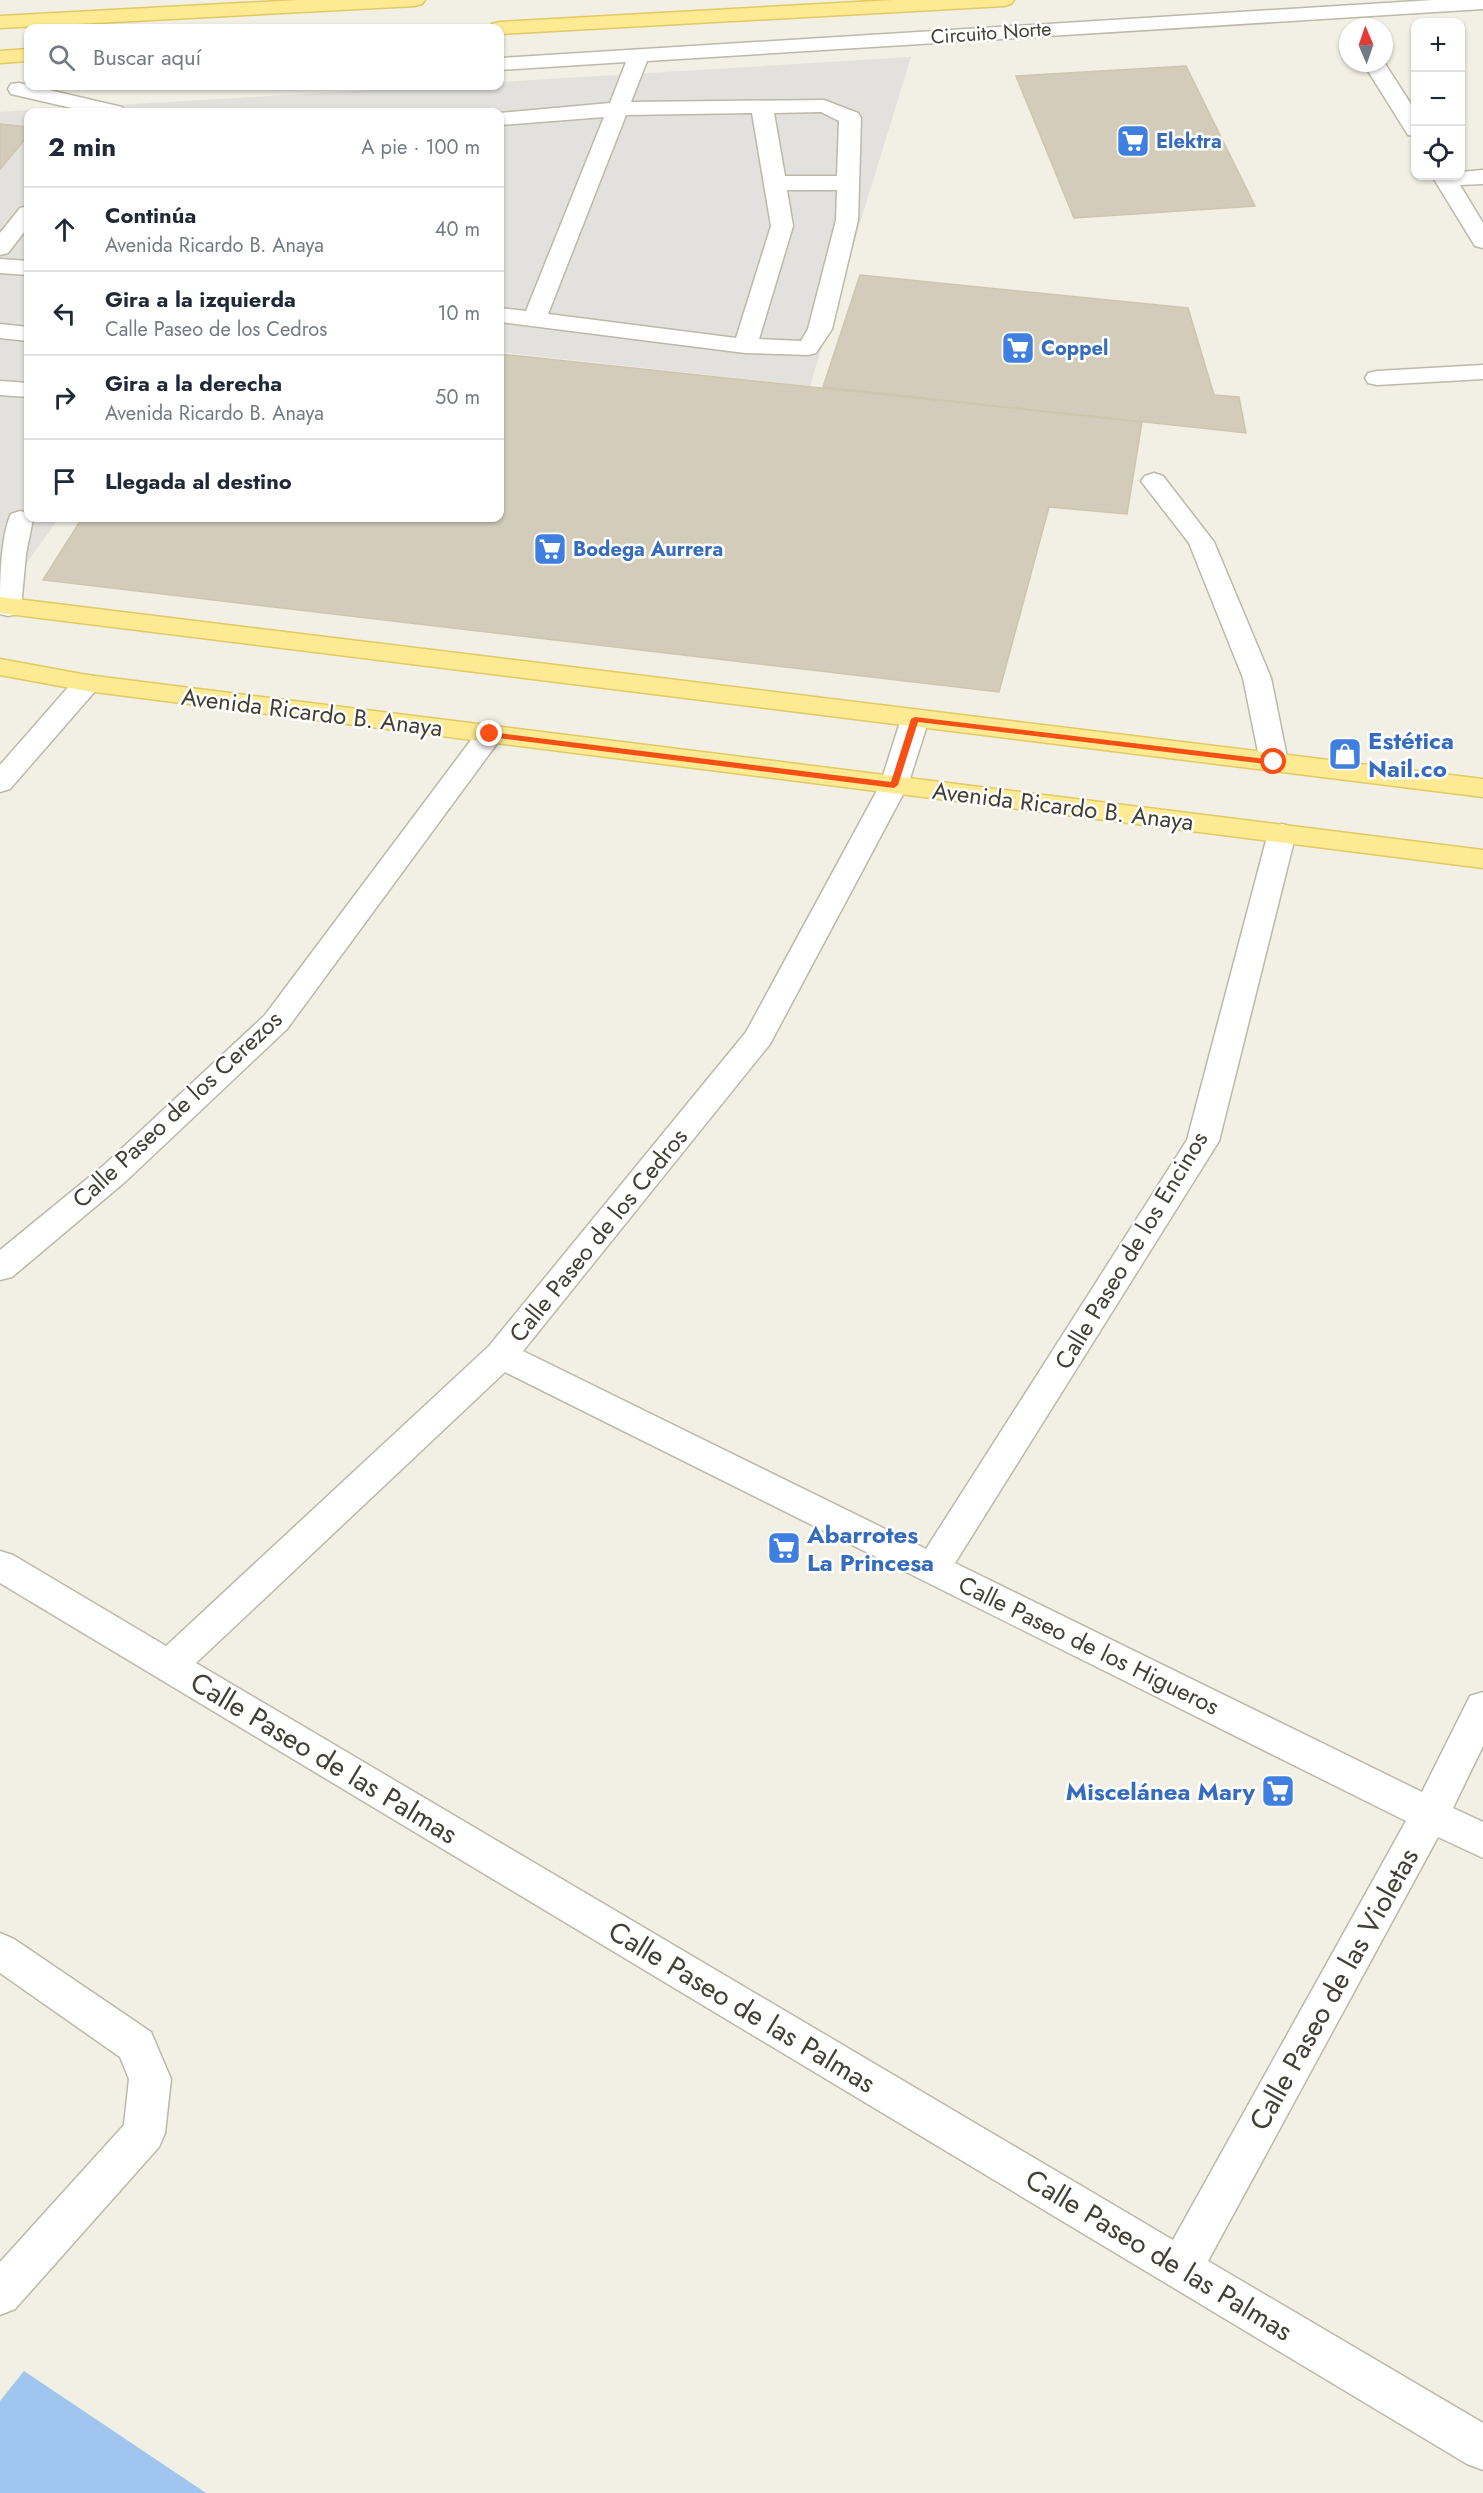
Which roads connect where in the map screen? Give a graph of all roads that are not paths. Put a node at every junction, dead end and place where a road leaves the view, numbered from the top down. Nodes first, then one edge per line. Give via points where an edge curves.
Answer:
1 (415, 0) edge
2 (1004, 0) edge
3 (1483, 3) edge
4 (1356, 18) edge
5 (1339, 19) edge
6 (0, 22) edge
7 (504, 28) edge
8 (24, 55) edge
9 (639, 56) junction
10 (0, 57) edge
11 (504, 63) edge
12 (1380, 72) edge
13 (24, 88) edge
14 (9, 89) edge
15 (762, 107) junction
16 (96, 108) edge
17 (617, 109) junction
18 (504, 119) edge
19 (1413, 126) edge
20 (1465, 177) edge
21 (1483, 177) edge
22 (1446, 180) edge
23 (776, 183) junction
24 (848, 183) junction
25 (24, 218) edge
26 (1483, 241) edge
27 (0, 248) edge
28 (0, 266) edge
29 (24, 268) edge
30 (504, 315) edge
31 (536, 318) junction
32 (0, 331) edge
33 (24, 334) edge
34 (745, 346) junction
35 (1483, 372) edge
36 (1377, 378) dead end
37 (0, 388) edge
38 (24, 390) edge
39 (1154, 481) dead end
40 (16, 515) edge
41 (4, 607) edge
42 (0, 667) edge
43 (87, 683) junction
44 (915, 719) junction
45 (490, 734) junction
46 (1274, 762) junction
47 (0, 783) edge
48 (894, 785) junction
49 (1483, 788) edge
50 (1282, 833) junction
51 (1483, 859) edge
52 (0, 1268) edge
53 (501, 1355) junction
54 (0, 1565) edge
55 (933, 1568) junction
56 (168, 1666) junction
57 (1483, 1707) edge
58 (1430, 1815) junction
59 (1483, 1841) edge
60 (0, 1951) edge
61 (1181, 2268) junction
62 (0, 2294) edge
63 (1483, 2448) edge

1 - 6 main road
2 - 7 main road
3 - 4 street, Circuito Norte
5 - 9 street, Circuito Norte
8 - 10 main road
9 - 11 street, Circuito Norte
9 - 17 street
12 - 19 street
13 - 14 street
14 - 16 street
15 - 17 street
15 - 23 street
15 - 24 street via 824,106 850,118
17 - 18 street
17 - 31 street
20 - 21 street
22 - 26 street
23 - 24 street
23 - 34 street via 782,226
24 - 34 street via 847,220 820,329 808,348
25 - 27 street
28 - 29 street
30 - 31 street
31 - 34 street
32 - 33 street
35 - 36 street
37 - 38 street
39 - 46 street via 1201,542 1257,678
40 - 41 street
41 - 44 main road
42 - 43 main road, Avenida Ricardo B. Anaya
43 - 45 main road, Avenida Ricardo B. Anaya
43 - 47 street
44 - 46 main road
44 - 48 street, Calle Paseo de los Cedros
45 - 48 main road, Avenida Ricardo B. Anaya
45 - 52 street, Calle Paseo de los Cerezos via 276,1022 115,1173
46 - 49 main road
48 - 50 main road, Avenida Ricardo B. Anaya
48 - 53 street, Calle Paseo de los Cedros via 759,1037
50 - 51 main road, Avenida Ricardo B. Anaya
50 - 55 street, Calle Paseo de los Encinos via 1203,1141
53 - 55 street, Calle Paseo de los Higueros
53 - 56 street, Calle Paseo de los Cedros
54 - 56 street, Calle Paseo de las Palmas
55 - 58 street, Calle Paseo de los Higueros
56 - 61 street, Calle Paseo de las Palmas
57 - 58 street, Calle Paseo de las Violetas
58 - 59 street, Calle Paseo de los Higueros
58 - 61 street, Calle Paseo de las Violetas
60 - 62 street via 136,2045 150,2079 144,2133
61 - 63 street, Calle Paseo de las Palmas

